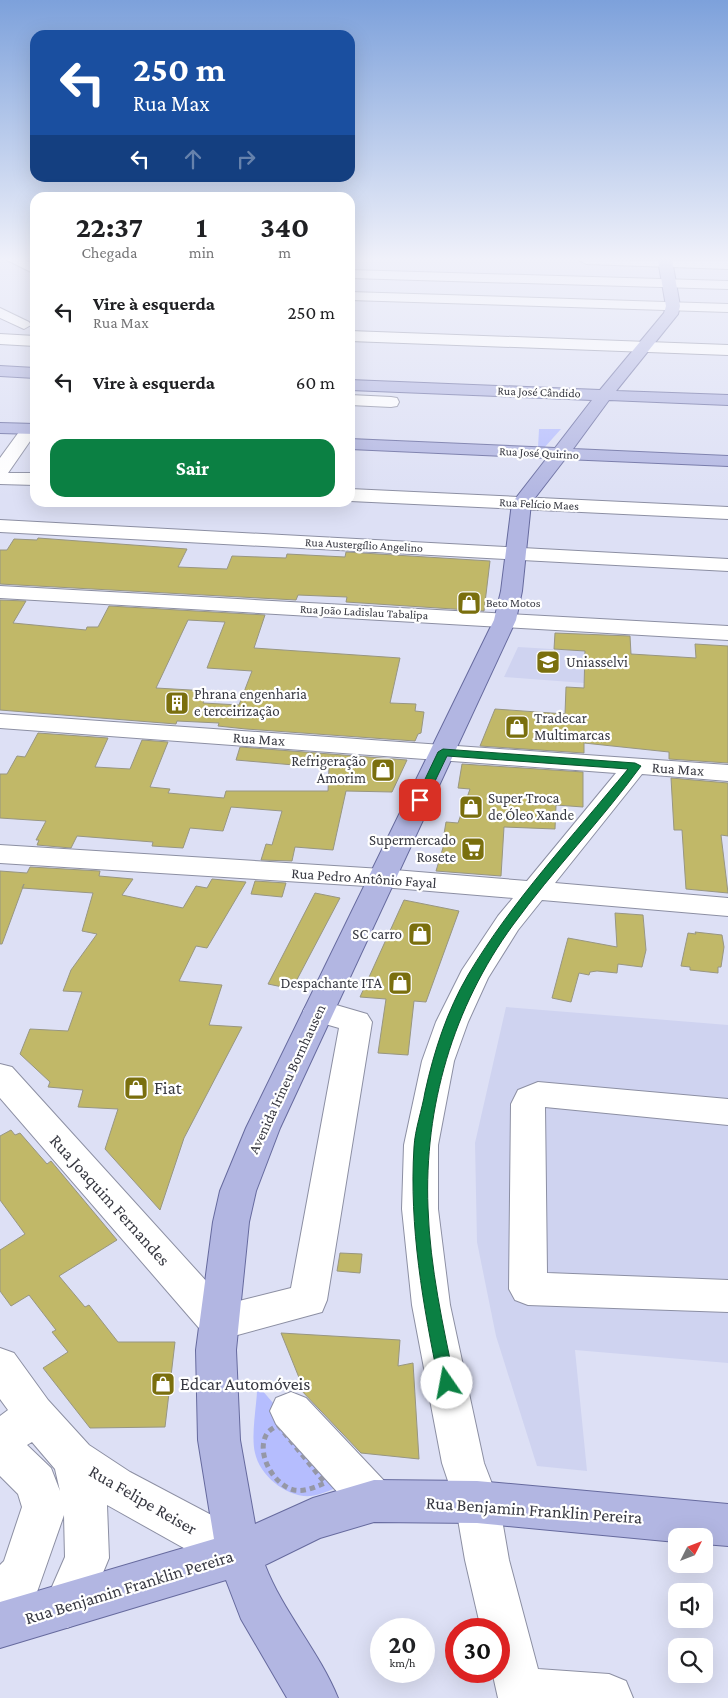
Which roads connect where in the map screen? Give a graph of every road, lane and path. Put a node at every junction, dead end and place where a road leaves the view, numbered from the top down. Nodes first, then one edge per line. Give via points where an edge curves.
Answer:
1 (4, 339) edge
2 (426, 339) edge
3 (650, 339) edge
4 (30, 341) edge
5 (467, 341) joint
6 (644, 347) junction
7 (728, 350) edge
8 (0, 371) edge
9 (30, 373) edge
10 (355, 385) edge
11 (605, 395) junction
12 (355, 400) edge
13 (728, 400) edge
14 (391, 402) dead end
15 (0, 428) edge
16 (30, 429) edge
17 (30, 432) edge
18 (355, 444) edge
19 (6, 454) edge
20 (559, 454) junction
21 (728, 461) edge
22 (0, 471) edge
23 (0, 478) edge
24 (30, 480) edge
25 (355, 495) edge
26 (522, 503) junction
27 (728, 513) edge
28 (0, 526) edge
29 (515, 554) junction
30 (728, 565) edge
31 (0, 592) edge
32 (504, 620) junction
33 (728, 633) edge
34 (0, 721) edge
35 (443, 752) junction
36 (635, 766) junction
37 (728, 773) edge
38 (0, 854) edge
39 (382, 878) junction
40 (533, 891) junction
41 (728, 908) edge
42 (319, 1011) junction
43 (0, 1076) edge
44 (728, 1112) edge
45 (728, 1296) edge
46 (219, 1323) junction
47 (0, 1366) edge
48 (291, 1411) dead end
49 (33, 1413) junction
50 (0, 1437) edge
51 (0, 1447) edge
52 (74, 1458) junction
53 (305, 1491) joint
54 (374, 1501) junction
55 (476, 1502) junction
56 (728, 1525) edge
57 (239, 1554) junction
58 (0, 1597) edge
59 (67, 1606) junction
60 (0, 1625) edge
61 (521, 1694) edge
62 (314, 1698) edge
63 (610, 1698) edge

1 - 4 street
2 - 5 street
3 - 6 main road, Avenida Irineu Bornhausen
5 - 6 street
6 - 7 street
6 - 11 main road, Avenida Irineu Bornhausen
8 - 9 main road
10 - 11 main road, Rua José Cândido
11 - 13 main road, Rua José Cândido
11 - 20 main road, Avenida Irineu Bornhausen
12 - 14 street
15 - 16 main road
17 - 19 street
18 - 20 main road, Rua José Quirino
19 - 22 street
20 - 21 main road, Rua José Quirino
20 - 26 main road, Avenida Irineu Bornhausen
23 - 24 street
25 - 26 street, Rua Felício Maes
26 - 27 street, Rua Felício Maes
26 - 29 main road, Avenida Irineu Bornhausen
28 - 29 street, Rua Austergílio Angelino
29 - 30 street, Rua Austergílio Angelino
29 - 32 main road, Avenida Irineu Bornhausen via 510,600
31 - 32 street, Rua João Ladislau Tabalipa
32 - 33 street, Rua João Ladislau Tabalipa
32 - 35 main road, Avenida Irineu Bornhausen
34 - 35 street, Rua Max
35 - 36 street, Rua Max
35 - 39 main road, Avenida Irineu Bornhausen
36 - 37 street, Rua Max
36 - 40 street
38 - 39 street, Rua Pedro Antônio Fayal
39 - 40 street, Rua Pedro Antônio Fayal
39 - 42 main road, Avenida Irineu Bornhausen
40 - 41 street, Rua Pedro Antônio Fayal
40 - 55 street via 508,923 474,977 452,1022 438,1061 421,1145 420,1209 431,1304 462,1463
42 - 46 main road, Avenida Irineu Bornhausen via 263,1128 238,1191 224,1266
42 - 46 street via 356,1022 308,1300
43 - 46 street, Rua Joaquim Fernandes
44 - 45 street via 538,1094 530,1098 528,1104 528,1289
46 - 57 main road, Avenida Irineu Bornhausen via 216,1394 219,1440
47 - 49 street, Rua Felipe Reiser
48 - 54 street
49 - 50 street via 18,1428
49 - 52 street, Rua Felipe Reiser
51 - 58 street via 36,1482 44,1507 20,1576
52 - 57 street, Rua Felipe Reiser via 115,1487
52 - 59 street, Rua Felipe Reiser via 85,1504 87,1558
53 - 53 path via 285,1487 272,1476 264,1460 266,1435 278,1425 325,1483
54 - 55 main road, Rua Benjamin Franklin Pereira
54 - 57 main road, Rua Benjamin Franklin Pereira via 313,1518
55 - 56 main road, Rua Benjamin Franklin Pereira
55 - 61 street via 487,1560
57 - 59 main road, Rua Benjamin Franklin Pereira
57 - 62 main road, Avenida Irineu Bornhausen via 257,1603
59 - 60 main road, Rua Benjamin Franklin Pereira
61 - 63 street

